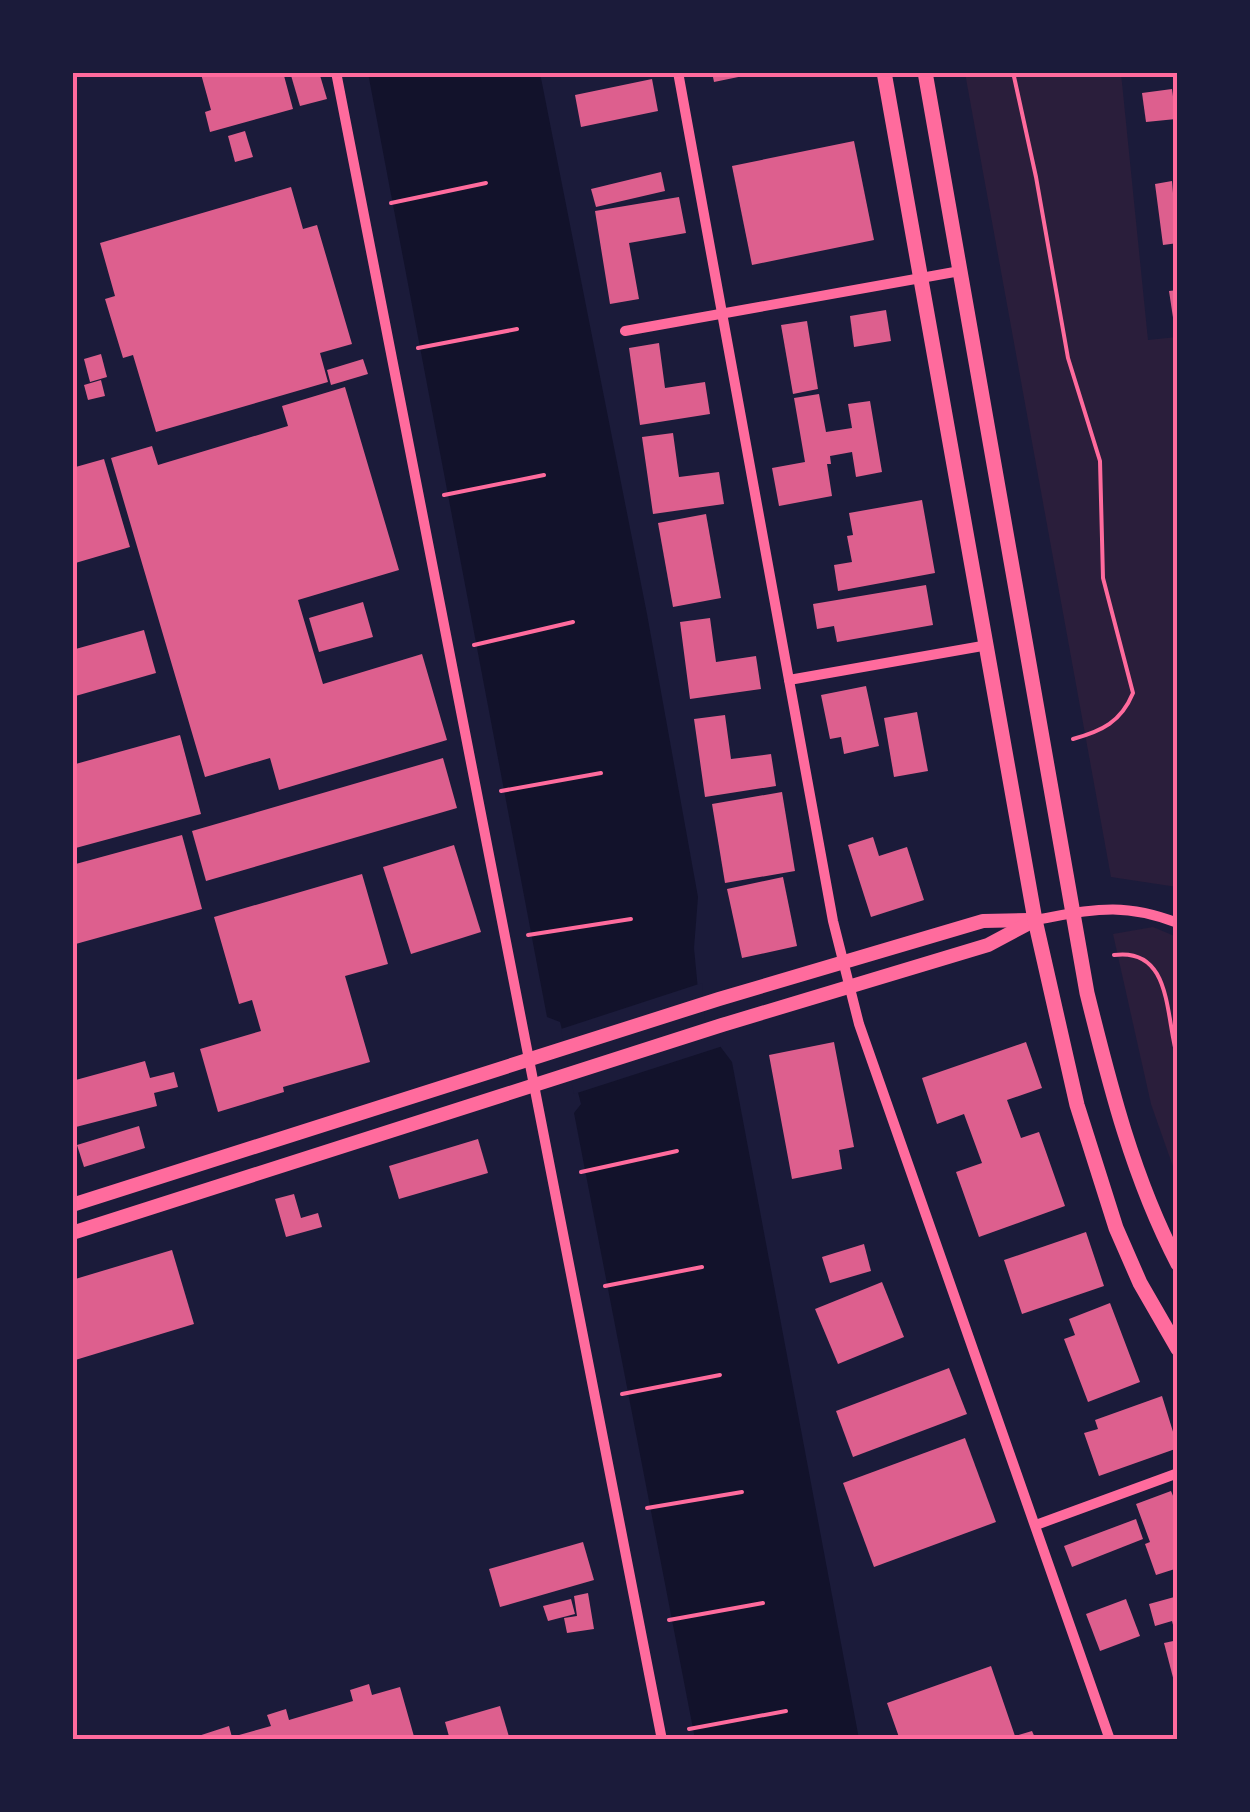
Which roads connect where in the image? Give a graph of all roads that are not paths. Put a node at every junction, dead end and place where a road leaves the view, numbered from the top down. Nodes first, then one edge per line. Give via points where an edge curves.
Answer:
1 (336, 72) edge
2 (678, 72) edge
3 (884, 72) edge
4 (925, 72) edge
5 (960, 272) junction
6 (920, 278) junction
7 (724, 313) junction
8 (624, 331) dead end
9 (988, 646) junction
10 (789, 680) junction
11 (1071, 914) junction
12 (1035, 920) junction
13 (1178, 922) edge
14 (844, 964) junction
15 (850, 986) junction
16 (529, 1059) junction
17 (534, 1086) junction
18 (72, 1204) edge
19 (72, 1233) edge
20 (1178, 1264) edge
21 (1178, 1349) edge
22 (1178, 1473) edge
23 (1036, 1525) junction
24 (662, 1740) edge
25 (1110, 1740) edge

1 - 16 street
2 - 7 street
3 - 6 main road
4 - 5 main road
5 - 6 street
5 - 11 main road
6 - 7 street
6 - 9 main road
7 - 8 street
7 - 10 street
9 - 10 street
9 - 12 main road
10 - 14 street
11 - 12 street
11 - 13 street via 1135,909
11 - 20 main road via 1119,1122
12 - 14 street via 983,920
12 - 15 street via 988,946
12 - 21 main road via 1102,1192 1140,1283
14 - 15 street
14 - 16 street
15 - 17 street
15 - 23 street
16 - 17 street
16 - 18 street
17 - 19 street
17 - 24 street
22 - 23 street
23 - 25 street

